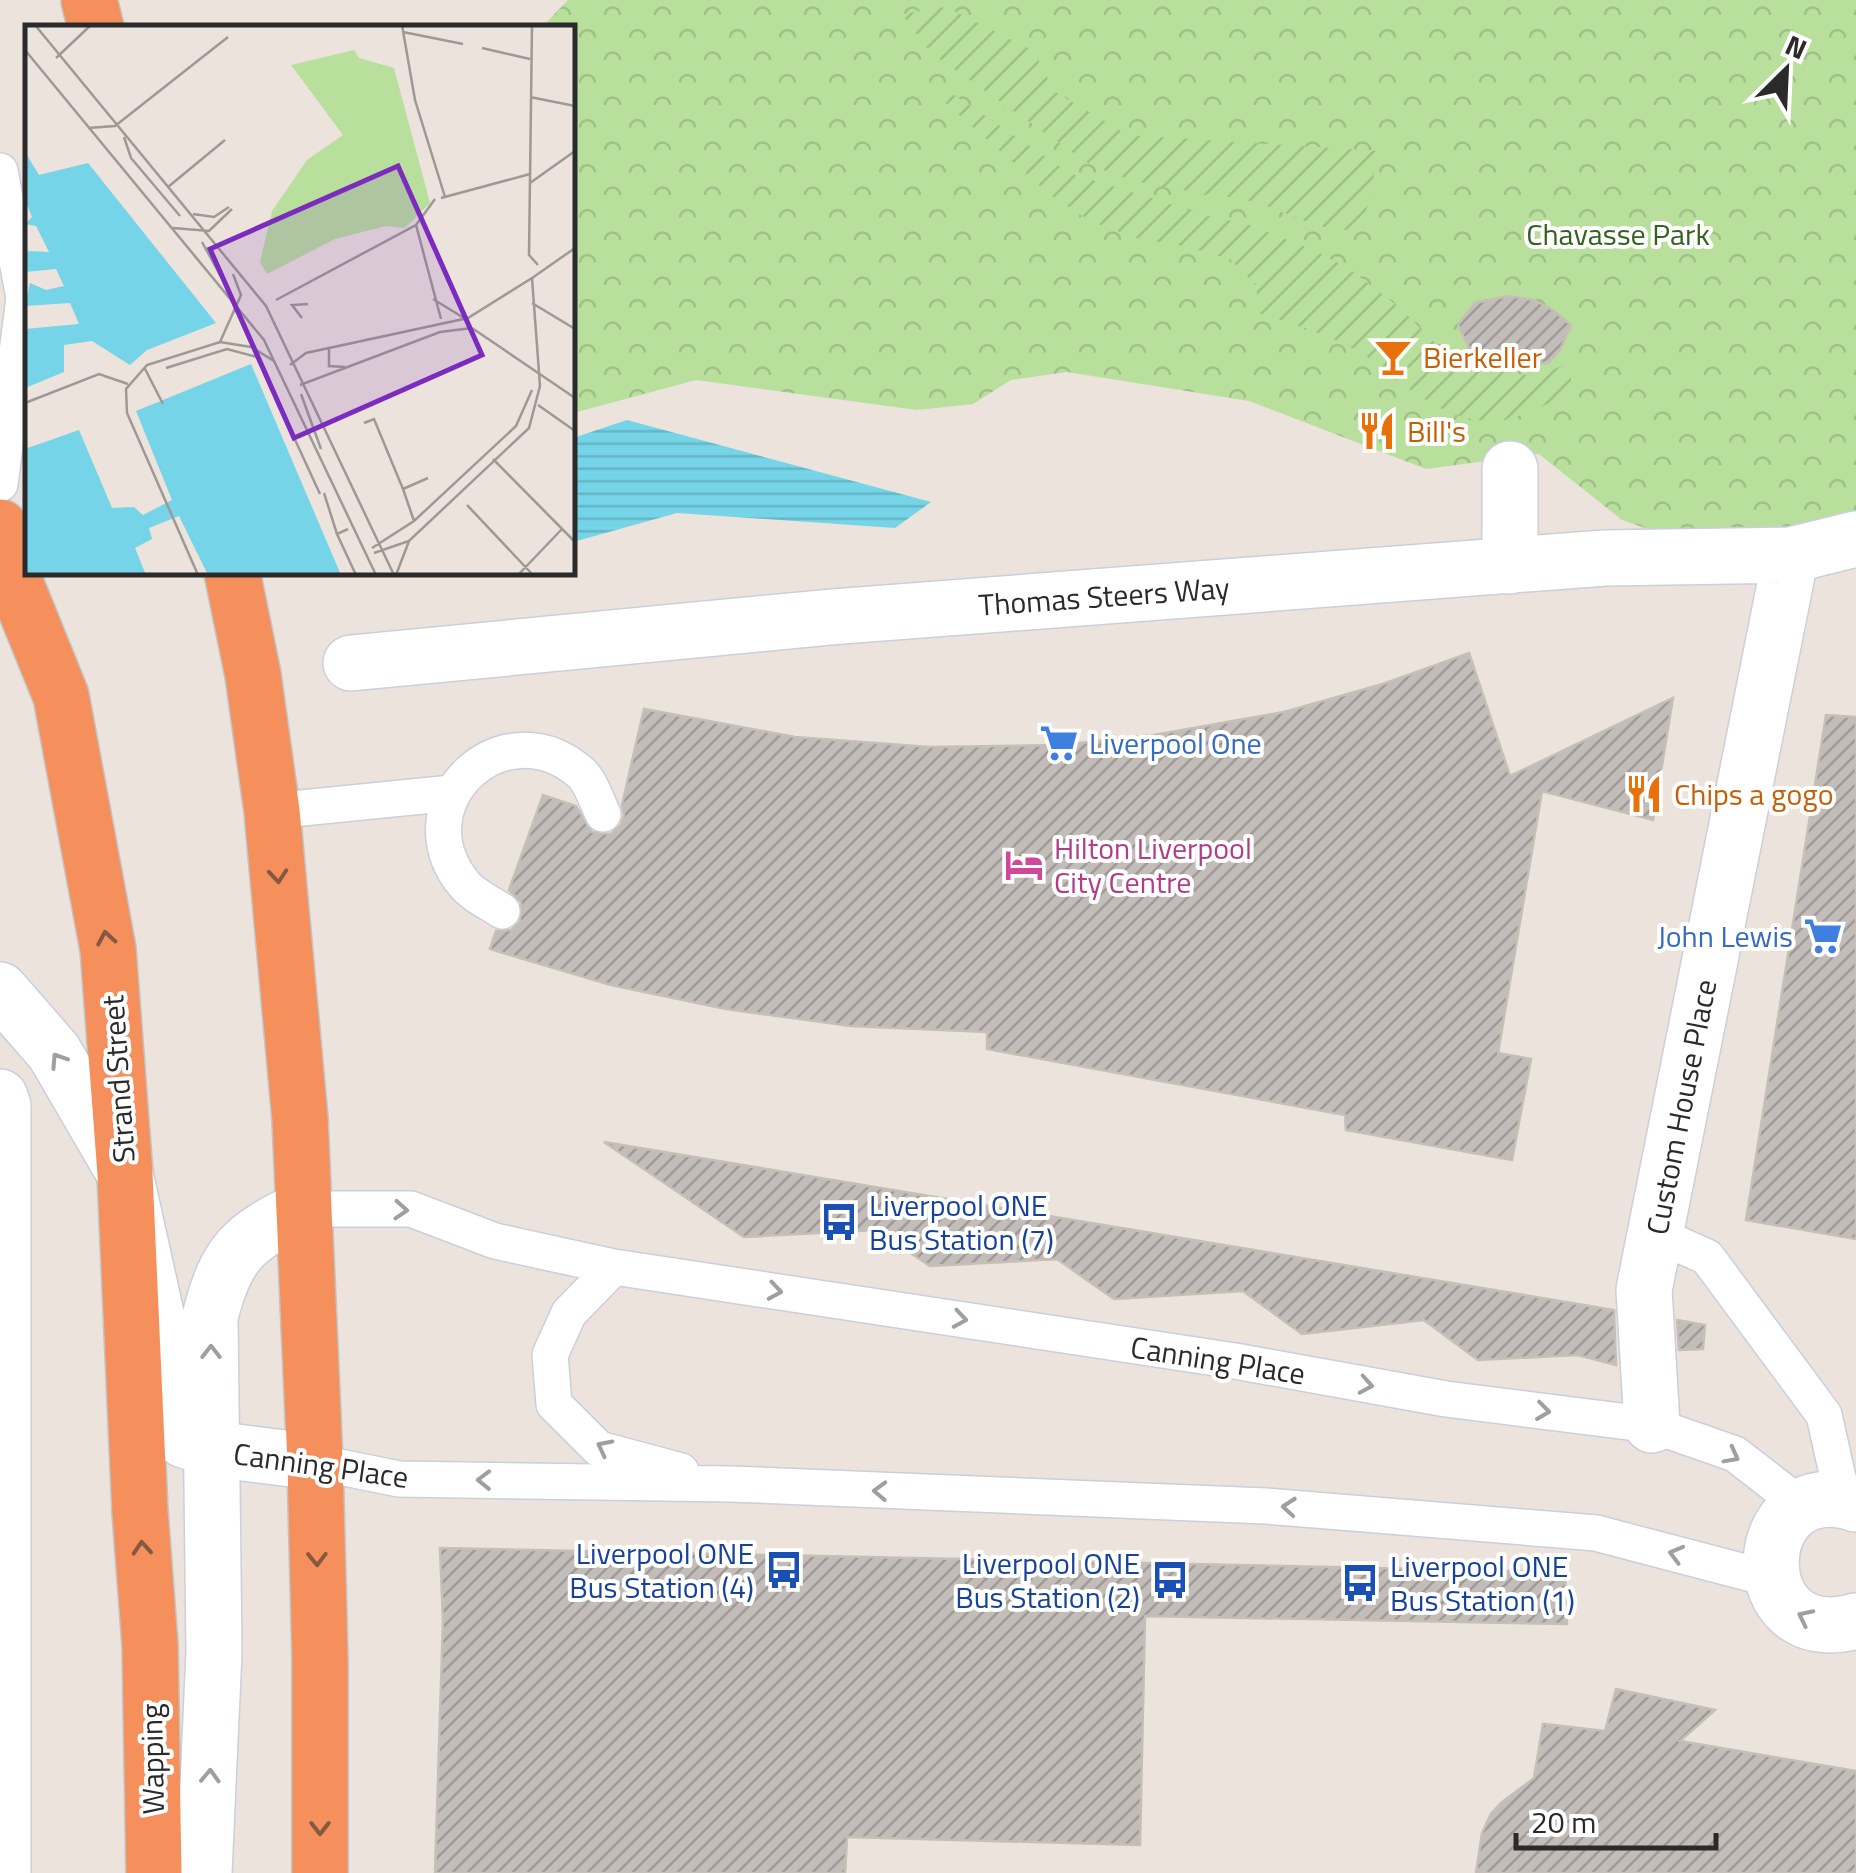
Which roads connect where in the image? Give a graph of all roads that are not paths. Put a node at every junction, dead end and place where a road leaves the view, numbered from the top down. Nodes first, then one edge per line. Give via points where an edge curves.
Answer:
1 (0, 172) edge
2 (1510, 468) dead end
3 (0, 484) edge
4 (1856, 539) edge
5 (1790, 555) junction
6 (10, 562) edge
7 (1510, 566) junction
8 (233, 575) edge
9 (352, 663) dead end
10 (452, 793) junction
11 (272, 811) junction
12 (603, 814) dead end
13 (502, 911) dead end
14 (0, 990) edge
15 (0, 1097) edge
16 (124, 1174) junction
17 (303, 1209) junction
18 (1656, 1234) junction
19 (614, 1267) junction
20 (1652, 1425) junction
21 (212, 1450) junction
22 (315, 1462) junction
23 (731, 1484) junction
24 (1834, 1503) edge
25 (1771, 1579) junction
26 (1856, 1622) edge
27 (150, 1645) joint
28 (3, 1873) edge
29 (154, 1873) edge
30 (204, 1873) edge
31 (320, 1873) edge

1 - 3 lane via 24,298
2 - 7 street
4 - 5 street, Thomas Steers Way
5 - 7 street, Thomas Steers Way via 1613,539
5 - 18 street, Custom House Place
16 -> 6 highway, Strand Street via 105,930 61,696
7 - 9 street, Thomas Steers Way via 830,617
8 - 11 highway
10 - 11 lane
10 - 12 lane via 472,768 508,750 549,754 584,775
10 - 13 lane via 444,848 465,886
11 -> 17 highway
16 -> 14 street via 54,1052
15 - 28 street
16 - 21 street, Canning Place via 184,1440
27 -> 16 highway, Strand Street
17 -> 19 lane, Canning Place via 411,1208 496,1241
21 -> 17 street, Wapping via 210,1317 221,1274 240,1248
17 - 22 highway
18 - 20 street, Custom House Place via 1644,1290
18 - 24 lane via 1707,1257 1824,1414
19 -> 20 lane, Canning Place via 1446,1399
23 -> 19 lane, Canning Place via 599,1449 554,1404 550,1355 569,1313
20 -> 24 lane, Canning Place via 1735,1454
21 - 22 street, Canning Place
30 -> 21 street, Wapping via 214,1652
23 -> 22 lane, Canning Place via 399,1478
22 -> 31 highway
25 -> 23 lane, Canning Place via 1596,1533 1266,1506
24 - 25 street via 1786,1520 1774,1538
26 -> 25 street via 1812,1623 1793,1613
27 - 29 highway, Wapping

